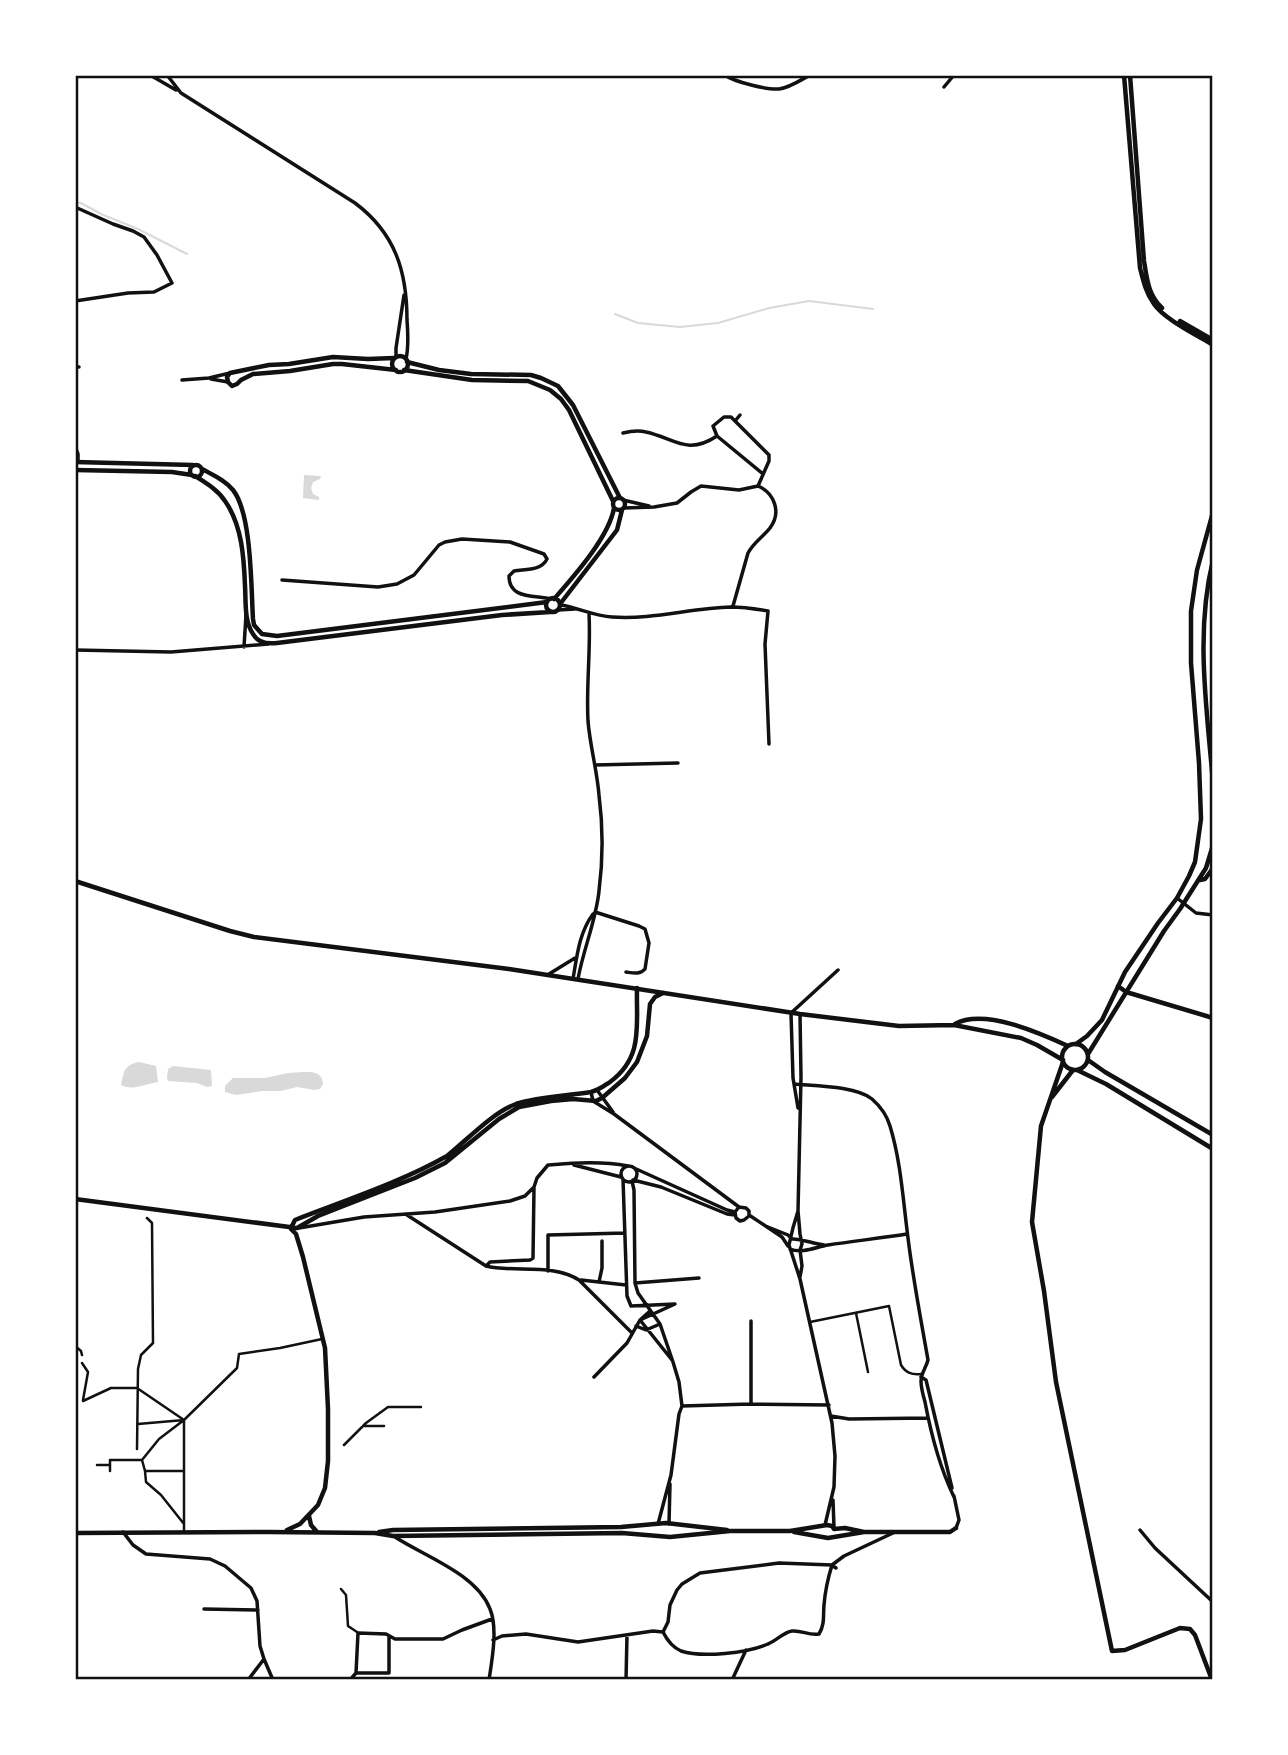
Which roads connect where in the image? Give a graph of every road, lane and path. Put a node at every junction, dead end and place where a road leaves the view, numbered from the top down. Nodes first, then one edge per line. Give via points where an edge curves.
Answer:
1 (150, 75) edge
2 (156, 75) edge
3 (725, 75) edge
4 (810, 75) edge
5 (954, 75) edge
6 (1124, 75) edge
7 (1130, 75) edge
8 (167, 76) edge
9 (165, 84) junction
10 (944, 87) dead end
11 (181, 93) junction
12 (75, 207) edge
13 (405, 286) junction
14 (75, 301) edge
15 (1213, 343) edge
16 (395, 357) junction
17 (406, 360) junction
18 (396, 370) junction
19 (404, 370) junction
20 (233, 372) junction
21 (209, 378) junction
22 (182, 380) dead end
23 (241, 380) junction
24 (228, 382) junction
25 (740, 415) dead end
26 (735, 421) junction
27 (623, 433) dead end
28 (717, 436) junction
29 (76, 449) edge
30 (77, 462) edge
31 (125, 464) junction
32 (193, 465) junction
33 (202, 469) junction
34 (77, 470) edge
35 (125, 471) junction
36 (763, 474) junction
37 (194, 475) junction
38 (758, 486) junction
39 (622, 499) junction
40 (613, 501) junction
41 (654, 507) junction
42 (614, 508) junction
43 (623, 509) junction
44 (1213, 512) edge
45 (1213, 560) edge
46 (282, 580) dead end
47 (551, 600) junction
48 (559, 606) junction
49 (733, 607) junction
50 (550, 612) junction
51 (246, 613) junction
52 (589, 614) junction
53 (270, 644) junction
54 (244, 647) junction
55 (75, 650) edge
56 (769, 744) dead end
57 (678, 763) dead end
58 (594, 765) junction
59 (1213, 783) edge
60 (1213, 845) edge
61 (1213, 868) edge
62 (1189, 876) junction
63 (1199, 880) junction
64 (75, 881) edge
65 (1177, 898) junction
66 (1184, 904) junction
67 (595, 912) junction
68 (1213, 915) edge
69 (577, 956) junction
70 (838, 970) dead end
71 (626, 972) dead end
72 (548, 975) junction
73 (575, 979) junction
74 (1118, 986) junction
75 (637, 988) junction
76 (645, 989) junction
77 (664, 992) junction
78 (1126, 992) junction
79 (650, 1004) junction
80 (791, 1013) junction
81 (800, 1014) junction
82 (1213, 1018) edge
83 (954, 1025) junction
84 (1076, 1044) junction
85 (1068, 1046) junction
86 (1088, 1057) junction
87 (1063, 1061) junction
88 (1075, 1070) junction
89 (794, 1084) junction
90 (800, 1085) junction
91 (594, 1091) junction
92 (602, 1098) junction
93 (593, 1101) junction
94 (1048, 1104) junction
95 (614, 1114) junction
96 (800, 1115) junction
97 (1213, 1135) edge
98 (1213, 1149) edge
99 (572, 1164) junction
100 (628, 1166) junction
101 (634, 1168) junction
102 (622, 1178) junction
103 (632, 1180) junction
104 (534, 1187) junction
105 (75, 1199) edge
106 (739, 1207) junction
107 (798, 1211) junction
108 (735, 1213) junction
109 (405, 1214) junction
110 (749, 1215) junction
111 (147, 1218) dead end
112 (768, 1227) junction
113 (294, 1228) junction
114 (625, 1233) junction
115 (907, 1234) junction
116 (792, 1239) junction
117 (800, 1240) junction
118 (602, 1241) dead end
119 (826, 1245) junction
120 (790, 1249) junction
121 (800, 1250) junction
122 (486, 1266) junction
123 (548, 1271) junction
124 (699, 1278) dead end
125 (800, 1279) junction
126 (579, 1280) junction
127 (599, 1282) junction
128 (635, 1283) junction
129 (626, 1285) junction
130 (650, 1311) junction
131 (856, 1313) junction
132 (640, 1320) junction
133 (751, 1321) dead end
134 (809, 1322) junction
135 (660, 1324) junction
136 (636, 1326) junction
137 (646, 1330) junction
138 (632, 1333) junction
139 (323, 1338) junction
140 (75, 1346) edge
141 (82, 1355) dead end
142 (673, 1362) junction
143 (82, 1363) dead end
144 (868, 1373) dead end
145 (921, 1376) junction
146 (594, 1377) dead end
147 (137, 1388) junction
148 (751, 1404) junction
149 (829, 1405) junction
150 (682, 1406) junction
151 (421, 1407) dead end
152 (831, 1416) junction
153 (928, 1418) junction
154 (184, 1420) junction
155 (137, 1424) junction
156 (362, 1426) junction
157 (384, 1426) dead end
158 (344, 1445) dead end
159 (136, 1460) junction
160 (142, 1460) junction
161 (97, 1465) dead end
162 (110, 1465) junction
163 (110, 1471) dead end
164 (145, 1471) junction
165 (184, 1471) junction
166 (670, 1479) junction
167 (954, 1497) junction
168 (832, 1498) junction
169 (309, 1515) junction
170 (184, 1524) junction
171 (658, 1524) junction
172 (669, 1524) junction
173 (825, 1525) junction
174 (834, 1528) junction
175 (956, 1528) joint
176 (390, 1530) junction
177 (1140, 1530) dead end
178 (184, 1531) junction
179 (730, 1531) junction
180 (790, 1531) junction
181 (122, 1532) junction
182 (279, 1532) junction
183 (864, 1532) junction
184 (75, 1533) edge
185 (320, 1533) junction
186 (375, 1533) junction
187 (893, 1533) junction
188 (393, 1536) junction
189 (656, 1536) junction
190 (667, 1536) junction
191 (824, 1537) junction
192 (832, 1537) junction
193 (834, 1566) junction
194 (341, 1589) dead end
195 (1213, 1602) edge
196 (204, 1609) dead end
197 (258, 1610) junction
198 (493, 1619) junction
199 (663, 1632) junction
200 (358, 1633) junction
201 (627, 1635) junction
202 (389, 1637) junction
203 (493, 1640) junction
204 (746, 1650) junction
205 (264, 1659) junction
206 (356, 1673) junction
207 (248, 1680) edge
208 (273, 1680) edge
209 (350, 1680) edge
210 (489, 1680) edge
211 (626, 1680) edge
212 (732, 1680) edge
213 (1212, 1680) edge

1 - 9 street
2 - 9 street
3 - 4 street via 781,89
5 - 10 street
6 - 15 street via 1140,268 1146,290 1166,316
7 - 15 street via 1148,287 1158,305
8 - 11 street
9 - 11 street
11 - 13 street via 365,210 391,243
12 - 14 street via 144,237 172,283 154,292
13 - 16 street
13 - 17 street
16 - 17 street
16 - 18 street
16 - 20 street via 333,357
17 - 19 street
17 - 39 street via 471,374 531,375 558,386 573,405
18 - 19 street
18 - 23 street via 333,364 253,373
19 - 40 street via 472,380 528,381 550,390 569,410
20 - 21 street
20 - 23 street
20 - 24 street
21 - 22 street
21 - 24 street
23 - 24 street via 232,386
25 - 26 street
26 - 28 street via 727,416 713,426
26 - 36 street via 769,455
27 - 28 street via 645,432 691,446
28 - 36 street
29 - 30 street
30 - 31 street
30 - 34 street
31 - 32 street
31 - 35 street
32 - 33 street
32 - 37 street
33 - 37 street
33 - 47 street via 228,485 238,499 250,556 254,625 262,634 277,636
34 - 35 street
35 - 37 street
36 - 38 street
37 - 51 street via 220,494 234,519 244,563
38 - 41 street via 739,490 701,486 677,503
38 - 49 street via 770,493 775,517 748,553
39 - 40 street
39 - 41 street
39 - 43 street
40 - 42 street
41 - 43 street
42 - 43 street
42 - 47 street via 603,537
43 - 48 street via 617,530
44 - 62 street via 1191,611 1202,819
45 - 59 street via 1203,636
46 - 47 street via 401,583 414,575 439,545 462,538 510,542 544,554 547,559 542,565 514,571 509,584 519,593
47 - 48 street
47 - 50 street via 546,607
48 - 50 street
48 - 52 street
49 - 52 street via 630,617
49 - 56 street via 768,611
50 - 53 street
51 - 53 street via 254,637
51 - 54 street
52 - 58 street via 588,719
53 - 54 street
54 - 55 street
57 - 58 street
58 - 67 street via 601,844
60 - 63 street
61 - 63 street
62 - 63 street
62 - 65 street
63 - 66 street
64 - 72 street via 247,936
65 - 66 street
65 - 74 street
66 - 68 street via 1196,913
66 - 78 street
67 - 69 street via 584,929
67 - 71 street via 646,932 649,943 644,970
67 - 73 street
69 - 72 street
69 - 73 street
70 - 80 street
72 - 73 street
73 - 75 street
74 - 78 street
74 - 84 street via 1102,1020
75 - 76 street
75 - 91 street via 637,1037 632,1057 618,1076
76 - 77 street
76 - 79 street
77 - 79 street
77 - 80 street
78 - 82 street
78 - 86 street
79 - 92 street via 647,1037 637,1062
80 - 81 street
80 - 89 street
81 - 83 street via 899,1026
81 - 90 street
83 - 85 street via 969,1020 1001,1022
83 - 87 street via 1021,1038
84 - 85 street
84 - 86 street via 1084,1047
85 - 87 street
86 - 88 street via 1085,1066
86 - 97 street via 1105,1072
87 - 88 street
87 - 94 street
88 - 94 street
88 - 98 street
89 - 90 street
89 - 96 street
90 - 96 street
90 - 115 street via 862,1093 885,1114 904,1197
91 - 92 street
91 - 93 street
91 - 113 street via 511,1106 439,1161 295,1220
92 - 93 street
92 - 95 street
93 - 95 street
93 - 113 street via 519,1107 445,1163
94 - 213 street via 1041,1126 1032,1222 1056,1382 1112,1651 1189,1629
95 - 106 street
96 - 107 street
99 - 100 street
99 - 102 street
99 - 104 street via 548,1165
100 - 101 street
100 - 102 street via 622,1170
101 - 103 street
101 - 108 street
102 - 103 street
102 - 114 street
103 - 108 street
103 - 128 street
104 - 109 street via 525,1196 510,1200
104 - 122 street via 533,1258
105 - 113 street
106 - 108 street
106 - 110 street via 746,1208
107 - 116 street
107 - 117 street
108 - 110 street via 742,1221
109 - 113 street
109 - 122 street
110 - 112 street
111 - 147 street via 152,1223 153,1343 141,1355
112 - 116 street
112 - 120 street
113 - 139 street
114 - 123 street via 548,1235
114 - 129 street
115 - 119 street
115 - 145 street via 928,1360
116 - 117 street
116 - 120 street
117 - 119 street
117 - 121 street
118 - 127 street
119 - 121 street
120 - 121 street
120 - 125 street
121 - 125 street
122 - 123 street
123 - 126 street
124 - 128 street
125 - 134 street
126 - 127 street
126 - 138 street
127 - 129 street
128 - 130 street
129 - 132 street via 631,1306 676,1304
130 - 132 street
130 - 135 street
131 - 134 street
131 - 144 street
131 - 145 street via 889,1306 901,1365
132 - 136 street
132 - 137 street
133 - 148 street
134 - 149 street
135 - 137 street
135 - 142 street
136 - 137 street
136 - 138 street
137 - 142 street
138 - 146 street
139 - 154 street via 239,1354 237,1368
139 - 169 street via 328,1474 321,1498
140 - 141 street
142 - 150 street
143 - 147 street via 88,1372 83,1401 111,1388
145 - 153 street
145 - 167 street via 927,1383
147 - 154 street
147 - 155 street
148 - 149 street
148 - 150 street
149 - 152 street
150 - 166 street
151 - 156 street via 388,1407
152 - 153 street
152 - 168 street via 835,1456
153 - 167 street
154 - 155 street
154 - 160 street
154 - 165 street
155 - 159 street
156 - 157 street
156 - 158 street
159 - 160 street
159 - 162 street via 110,1460
160 - 164 street
161 - 162 street
162 - 163 street
164 - 165 street
164 - 170 street via 146,1482
165 - 170 street
166 - 171 street
166 - 172 street
167 - 175 street via 959,1520
168 - 173 street
168 - 174 street
169 - 182 street
169 - 185 street via 311,1525
170 - 178 street
171 - 172 street
171 - 176 street
171 - 189 street
172 - 179 street
172 - 190 street
173 - 174 street
173 - 180 street
173 - 191 street
174 - 183 street
174 - 192 street
175 - 187 street via 950,1532
176 - 186 street
176 - 188 street
177 - 195 street
178 - 181 street
178 - 182 street
179 - 180 street
179 - 190 street
180 - 191 street
181 - 184 street
181 - 197 street via 146,1554 211,1559 225,1566 251,1588
182 - 185 street
183 - 187 street
183 - 192 street
185 - 186 street
186 - 188 street
187 - 193 street via 844,1556
188 - 189 street
188 - 198 street via 471,1584 483,1595
189 - 190 street
191 - 192 street
193 - 199 street via 779,1563 700,1573 677,1590
193 - 204 street via 819,1634 788,1632 771,1644
194 - 200 street via 346,1595 348,1626
196 - 197 street
197 - 205 street
198 - 202 street via 443,1639
198 - 203 street
199 - 201 street
199 - 204 street via 668,1643 681,1651 717,1654
200 - 202 street
200 - 206 street
201 - 203 street via 578,1642 526,1634
201 - 211 street
202 - 206 street via 388,1673
203 - 210 street
204 - 212 street
205 - 207 street
205 - 208 street
206 - 209 street

